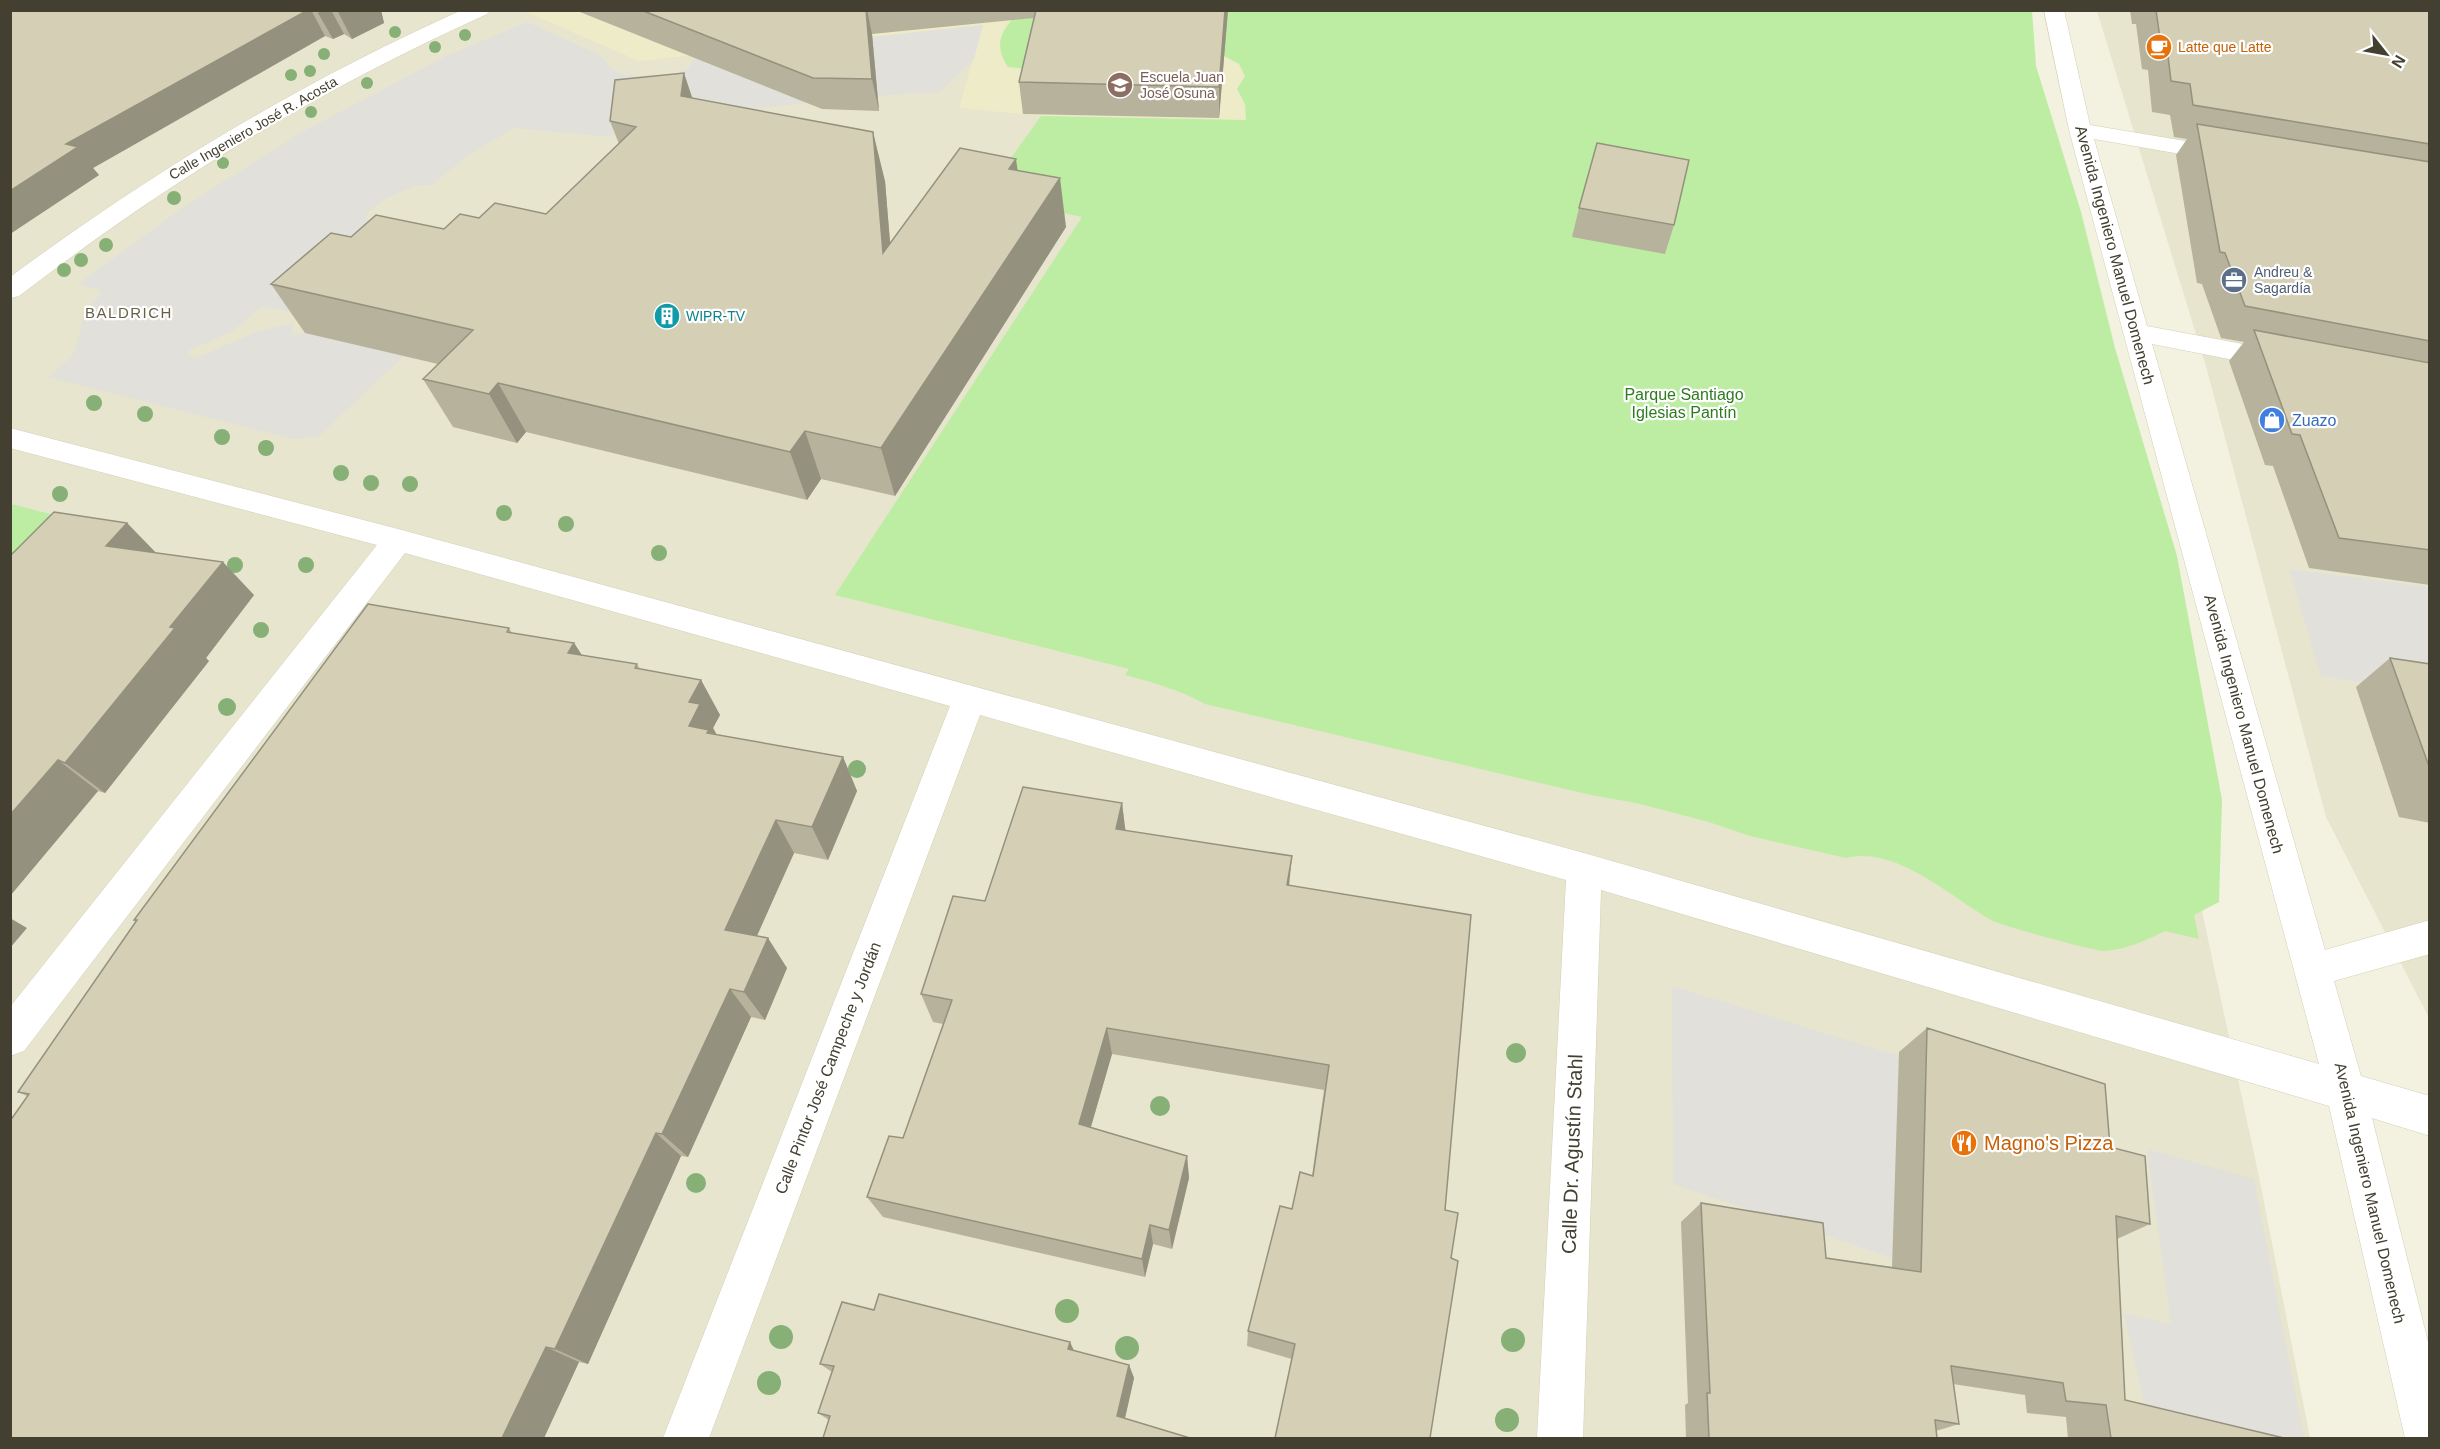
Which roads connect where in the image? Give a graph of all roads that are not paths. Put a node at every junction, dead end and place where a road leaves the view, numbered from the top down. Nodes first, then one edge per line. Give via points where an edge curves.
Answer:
1 (480, 10) edge
2 (2054, 10) edge
3 (2080, 130) junction
4 (2247, 158) edge
5 (10, 290) edge
6 (2136, 332) junction
7 (2304, 365) edge
8 (10, 438) edge
9 (398, 540) junction
10 (970, 698) junction
11 (1584, 869) junction
12 (2430, 937) edge
13 (2314, 970) junction
14 (10, 1038) edge
15 (2346, 1090) junction
16 (2430, 1116) edge
17 (686, 1438) edge
18 (1560, 1438) edge
19 (2428, 1438) edge

1 - 5 street, Calle Ingeniero José R. Acosta via 396,49 211,148
2 - 3 street, Avenida Ingeniero Manuel Domenech
3 - 4 street
3 - 6 street, Avenida Ingeniero Manuel Domenech
6 - 7 street
6 - 13 street, Avenida Ingeniero Manuel Domenech
8 - 9 street
9 - 10 street
9 - 14 street
10 - 11 street
10 - 17 street, Calle Pintor José Campeche y Jordán
11 - 15 street
11 - 18 street, Calle Dr. Agustín Stahl
12 - 13 street
13 - 15 street, Avenida Ingeniero Manuel Domenech
15 - 16 street
15 - 19 street, Avenida Ingeniero Manuel Domenech

